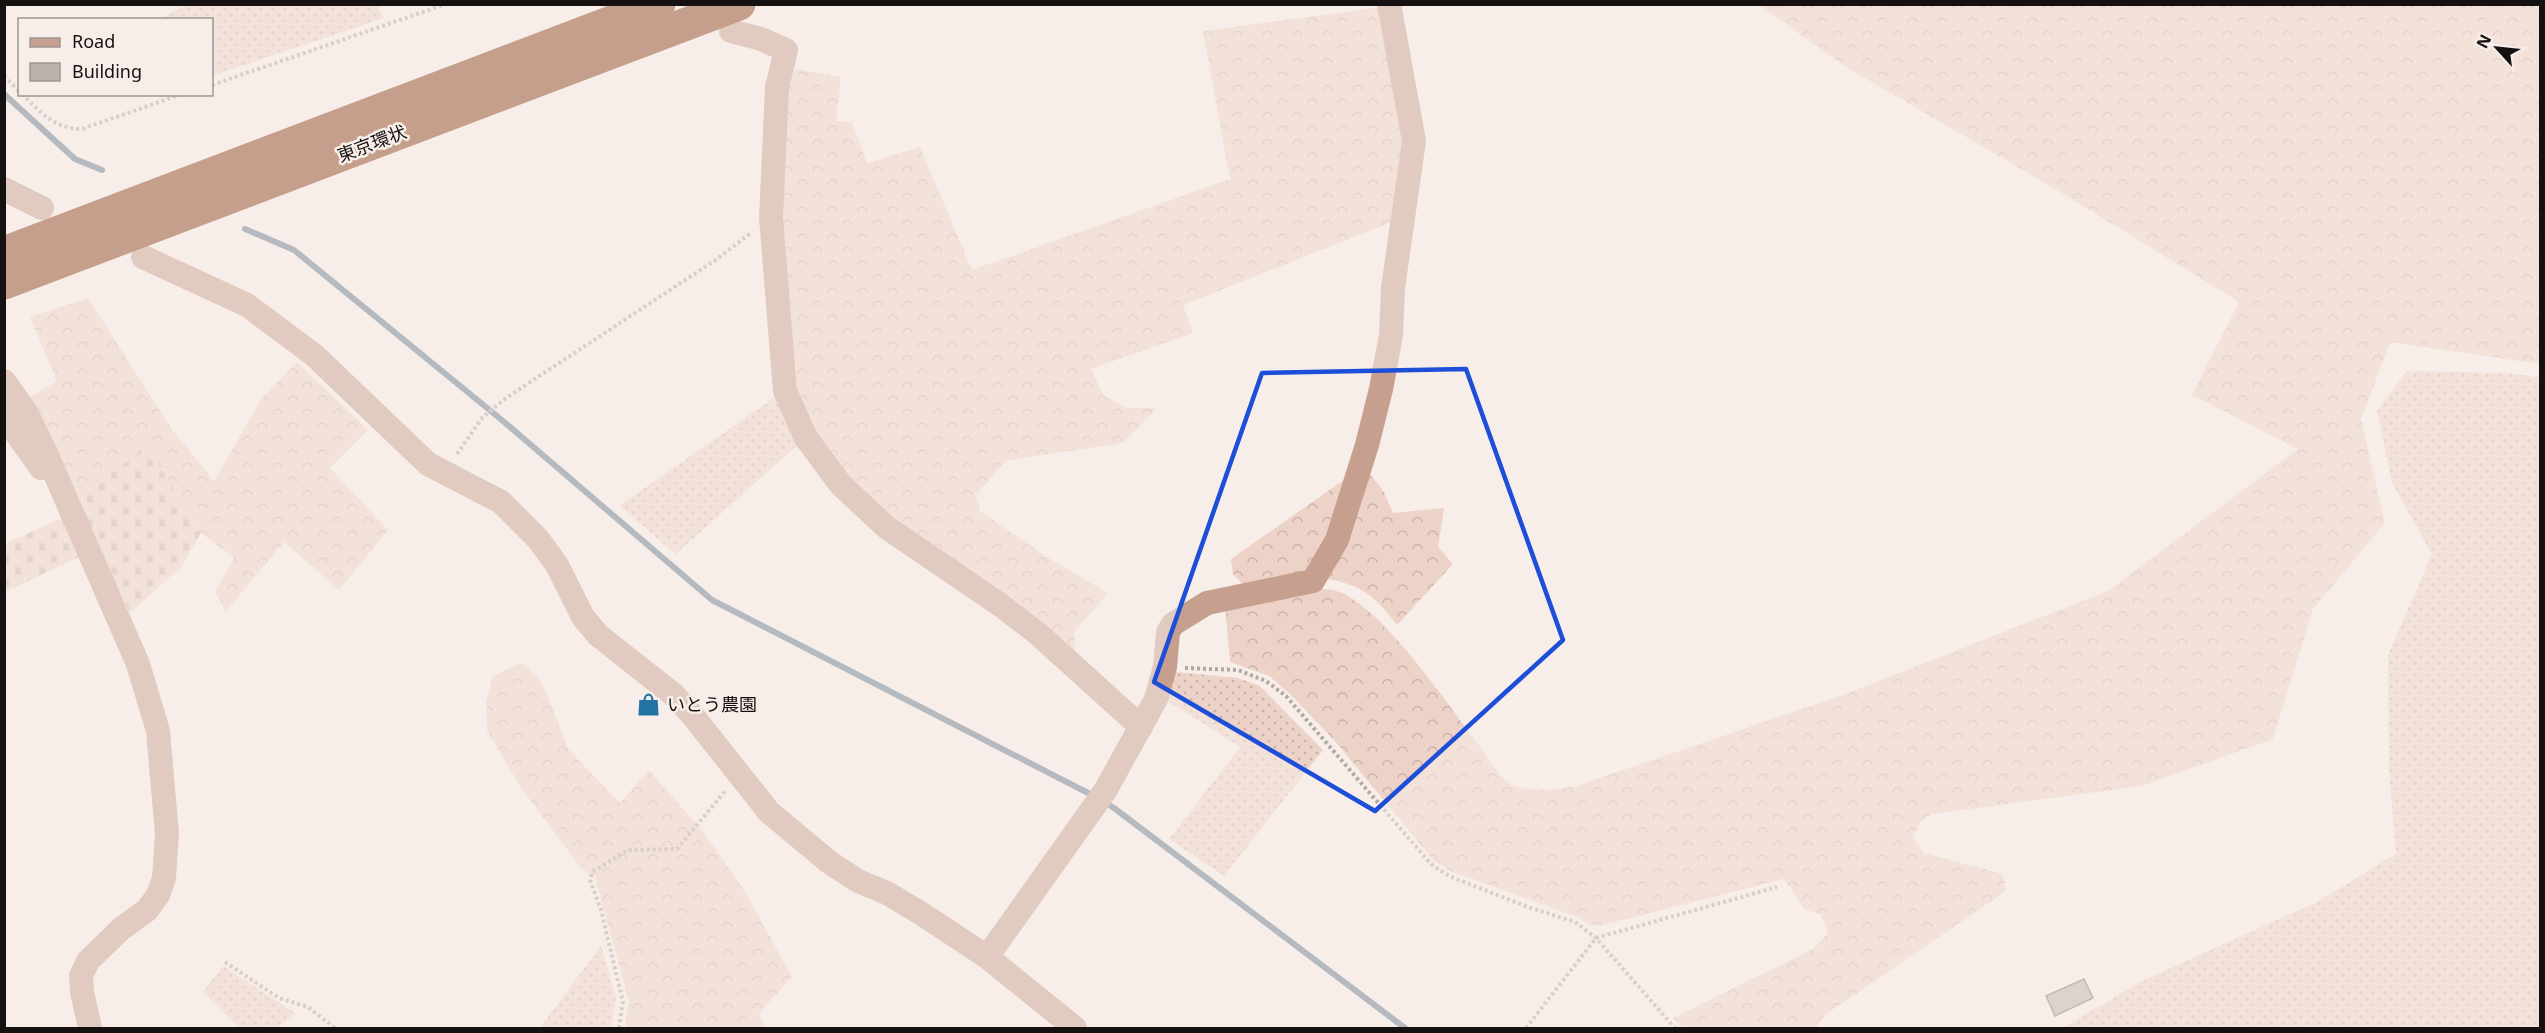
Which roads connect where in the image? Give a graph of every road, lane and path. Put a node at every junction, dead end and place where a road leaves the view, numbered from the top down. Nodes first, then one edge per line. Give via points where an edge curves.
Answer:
1 (446, 4) edge
2 (659, 4) edge
3 (1389, 4) edge
4 (735, 18) edge
5 (4, 76) edge
6 (213, 84) edge
7 (18, 90) edge
8 (24, 96) edge
9 (176, 96) edge
10 (4, 189) edge
11 (42, 208) dead end
12 (771, 218) junction
13 (4, 253) edge
14 (143, 257) dead end
15 (4, 283) edge
16 (4, 381) edge
17 (4, 416) edge
18 (443, 473) junction
19 (63, 497) junction
20 (1165, 667) junction
21 (1141, 727) junction
22 (738, 775) junction
23 (1777, 887) dead end
24 (1596, 938) junction
25 (987, 957) junction
26 (225, 962) dead end
27 (90, 1029) edge
28 (335, 1029) edge
29 (619, 1029) edge
30 (1075, 1029) edge
31 (1526, 1029) edge
32 (1675, 1029) edge

1 - 6 path
2 - 13 highway, 東京環状
3 - 20 street via 1414,141 1383,378 1337,540 1313,581 1207,603 1173,624 1167,632
4 - 12 street via 761,39 786,50 777,87
4 - 15 highway, 東京環状
5 - 7 path
8 - 9 path via 54,123 82,129
10 - 11 street
12 - 18 path via 717,259 506,398 483,418
12 - 21 street via 785,392 806,438 841,485 886,527 1037,633
14 - 18 street via 255,311 314,355 428,464
16 - 19 street via 26,412
17 - 19 street
18 - 22 street via 482,490 516,516 556,565 583,617 598,635 674,695
19 - 27 street via 138,664 158,732 167,834 164,878 158,894 147,910 88,961 81,976
20 - 21 street via 1156,699
20 - 24 path via 1238,670 1266,681 1286,696 1431,864 1449,876 1575,922
21 - 25 street via 1099,801
22 - 25 street via 769,813 829,862
22 - 29 path via 678,849 628,850 592,872 590,880 623,1002
23 - 24 path
24 - 31 path
24 - 32 path
25 - 30 street
26 - 28 path via 279,998 308,1007

